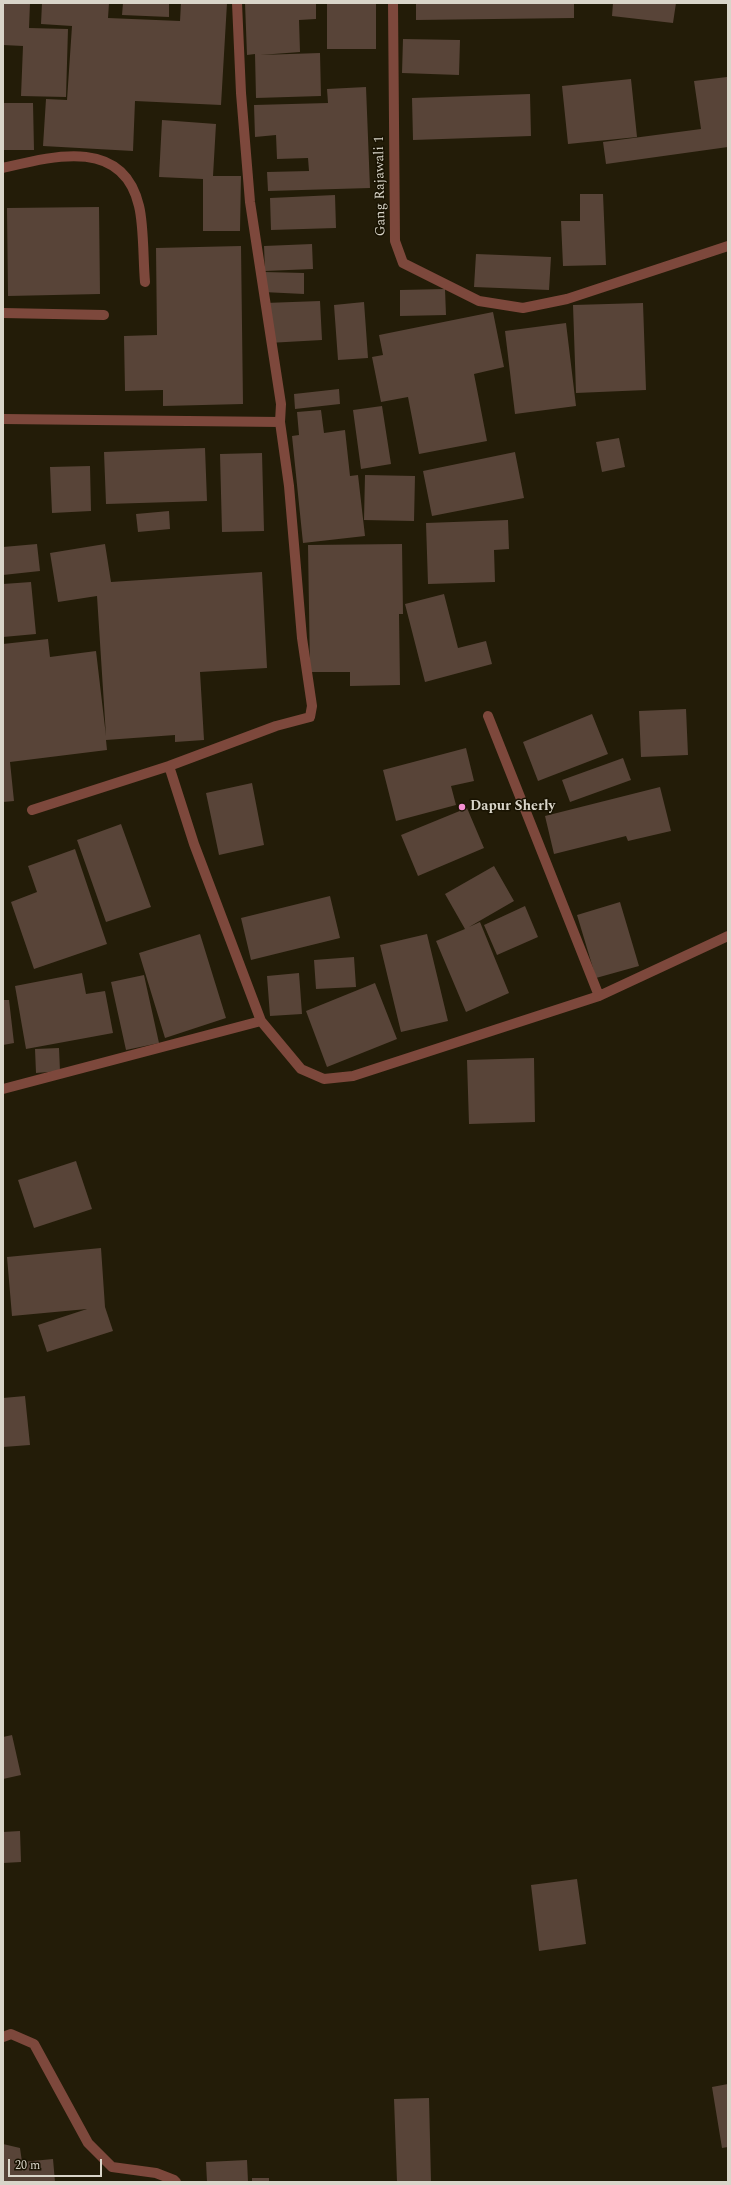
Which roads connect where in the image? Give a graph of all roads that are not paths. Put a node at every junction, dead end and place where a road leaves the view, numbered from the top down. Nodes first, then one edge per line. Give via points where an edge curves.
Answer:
1 (237, 3) edge
2 (393, 3) edge
3 (3, 168) edge
4 (728, 246) edge
5 (145, 282) dead end
6 (3, 313) edge
7 (104, 315) dead end
8 (3, 419) edge
9 (280, 422) junction
10 (488, 716) dead end
11 (169, 766) junction
12 (32, 810) dead end
13 (728, 936) edge
14 (599, 996) junction
15 (261, 1022) junction
16 (3, 1089) edge
17 (3, 2036) edge
18 (176, 2182) edge

1 - 9 street via 250,202 281,404
2 - 4 street, Gang Rajawali 1 via 395,241 403,263 479,301 523,308 566,299
3 - 5 street via 70,155 106,160 128,178 139,206
6 - 7 street
8 - 9 street
9 - 11 street via 289,486 302,638 312,706 310,717 276,726
10 - 14 street
11 - 12 street
11 - 15 street via 194,844
13 - 14 street
14 - 15 street via 353,1076 324,1079 301,1069
15 - 16 street
17 - 18 street via 11,2034 34,2044 88,2143 112,2167 156,2173

